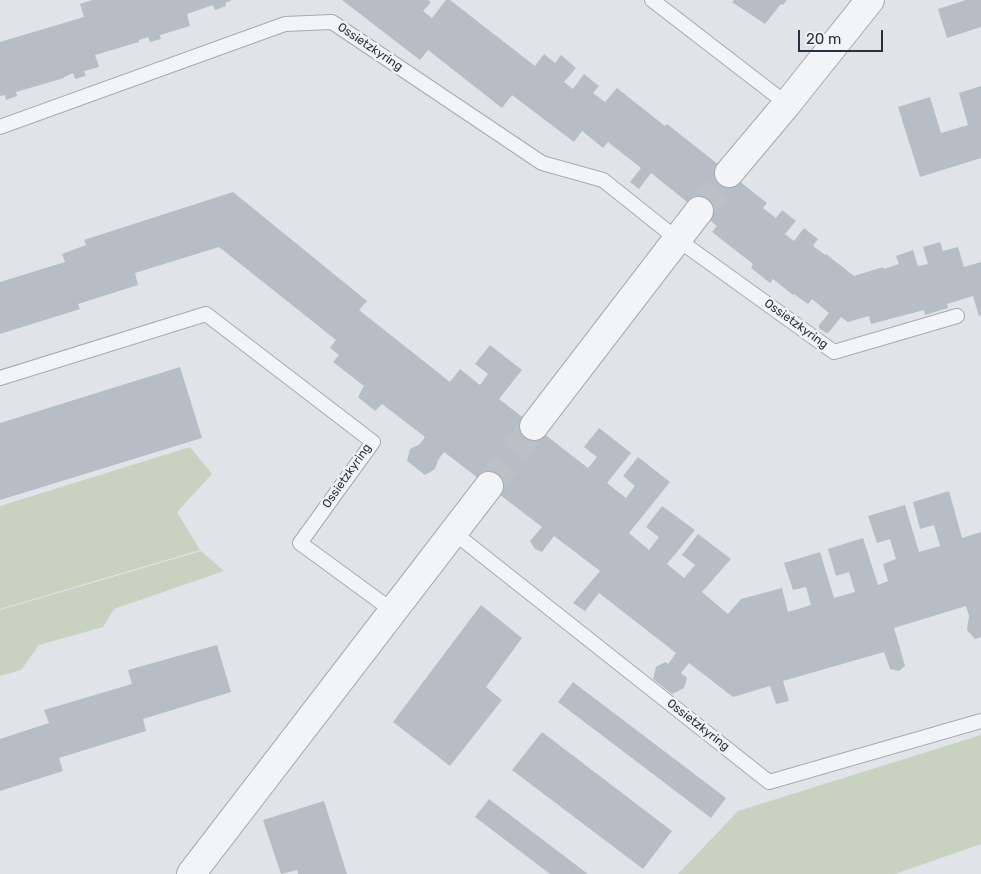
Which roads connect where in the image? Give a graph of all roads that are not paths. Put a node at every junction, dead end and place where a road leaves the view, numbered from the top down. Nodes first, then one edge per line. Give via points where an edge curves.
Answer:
1 (652, 0) edge
2 (870, 0) edge
3 (787, 104) junction
4 (0, 127) edge
5 (729, 173) tunnel mouth
6 (699, 212) tunnel mouth
7 (677, 239) junction
8 (957, 316) dead end
9 (0, 378) edge
10 (534, 426) tunnel mouth
11 (489, 486) tunnel mouth
12 (453, 532) junction
13 (393, 611) junction
14 (981, 721) edge
15 (191, 874) edge

1 - 3 lane
2 - 3 street
3 - 5 street
4 - 7 lane, Ossietzkyring via 285,24 332,22 542,163 603,180
6 - 7 street
7 - 8 lane, Ossietzkyring via 834,352
7 - 10 street
9 - 13 lane, Ossietzkyring via 206,314 373,442 300,543
11 - 12 street
12 - 13 street
12 - 14 lane, Ossietzkyring via 769,782
13 - 15 street

